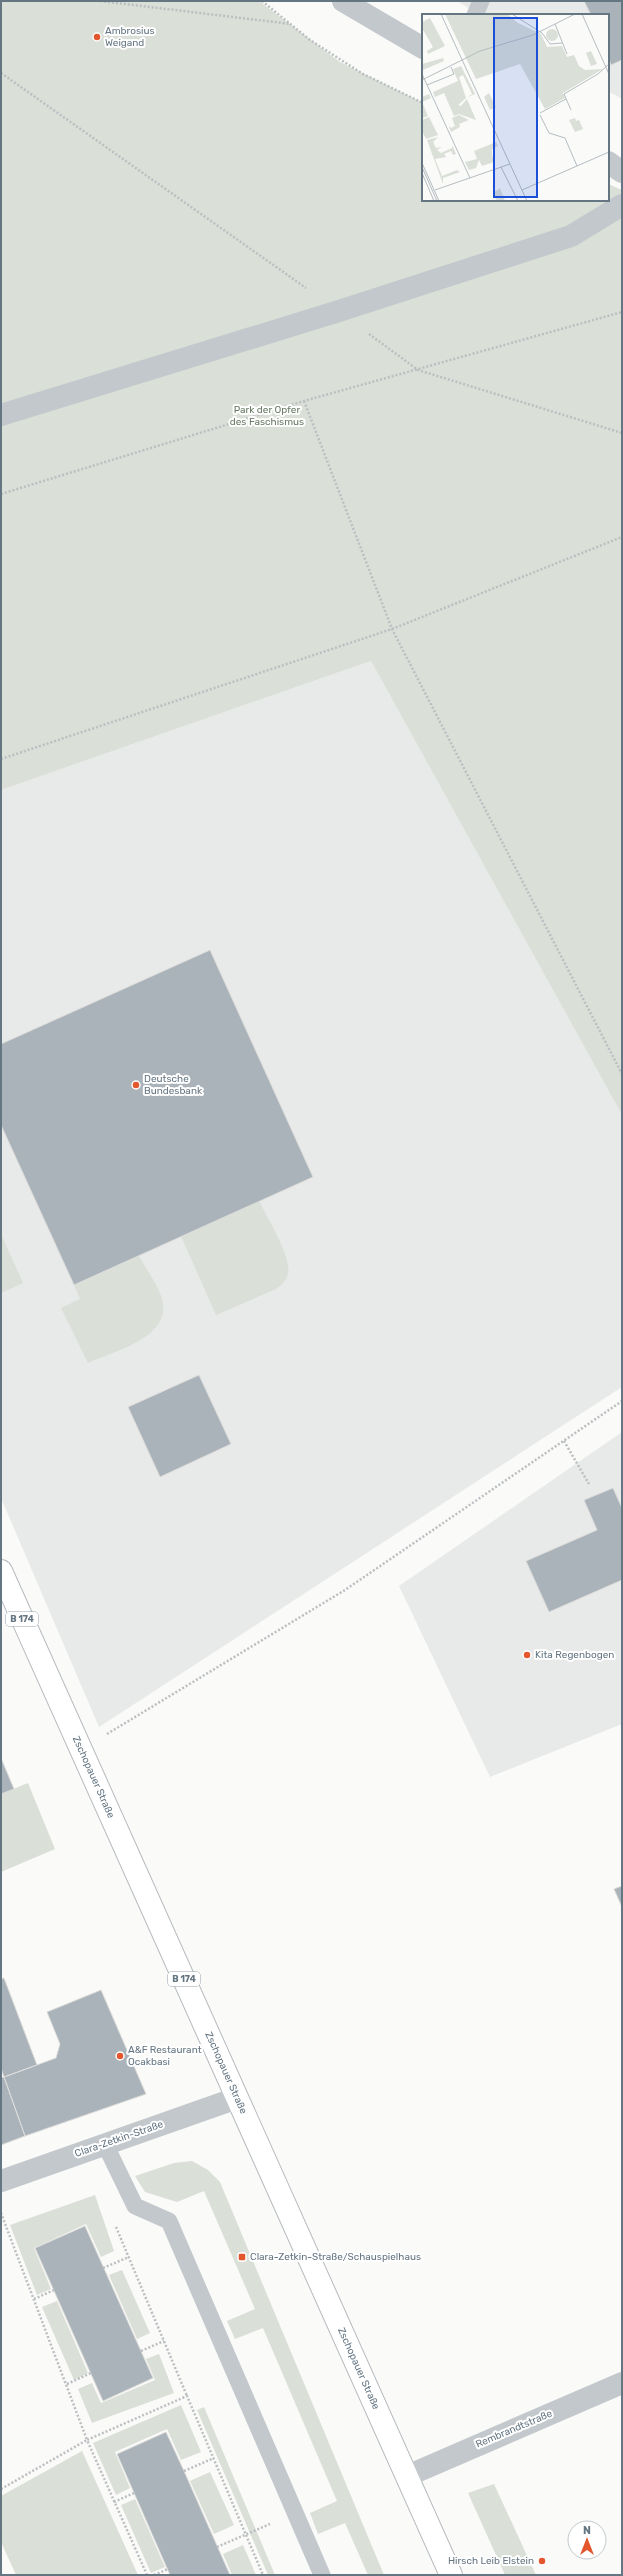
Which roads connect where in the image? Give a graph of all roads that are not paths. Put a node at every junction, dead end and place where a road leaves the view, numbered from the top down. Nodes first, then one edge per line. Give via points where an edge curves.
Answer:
1 (343, 1) edge
2 (481, 1) edge
3 (475, 14) edge
4 (422, 47) edge
5 (609, 163) edge
6 (622, 172) edge
7 (622, 205) edge
8 (1, 415) edge
9 (1, 1571) edge
10 (237, 2098) junction
11 (105, 2144) junction
12 (1, 2181) edge
13 (622, 2383) edge
14 (408, 2476) junction
15 (322, 2575) edge
16 (451, 2575) edge

1 - 4 street
2 - 3 lane
5 - 6 street
7 - 8 street via 571,236 339,312
9 - 10 main road, Zschopauer Straße / B 174
10 - 11 street, Clara-Zetkin-Straße
10 - 14 main road, Zschopauer Straße
11 - 12 street, Clara-Zetkin-Straße
11 - 15 lane via 135,2206 169,2221
13 - 14 street, Rembrandtstraße
14 - 16 main road, Zschopauer Straße

